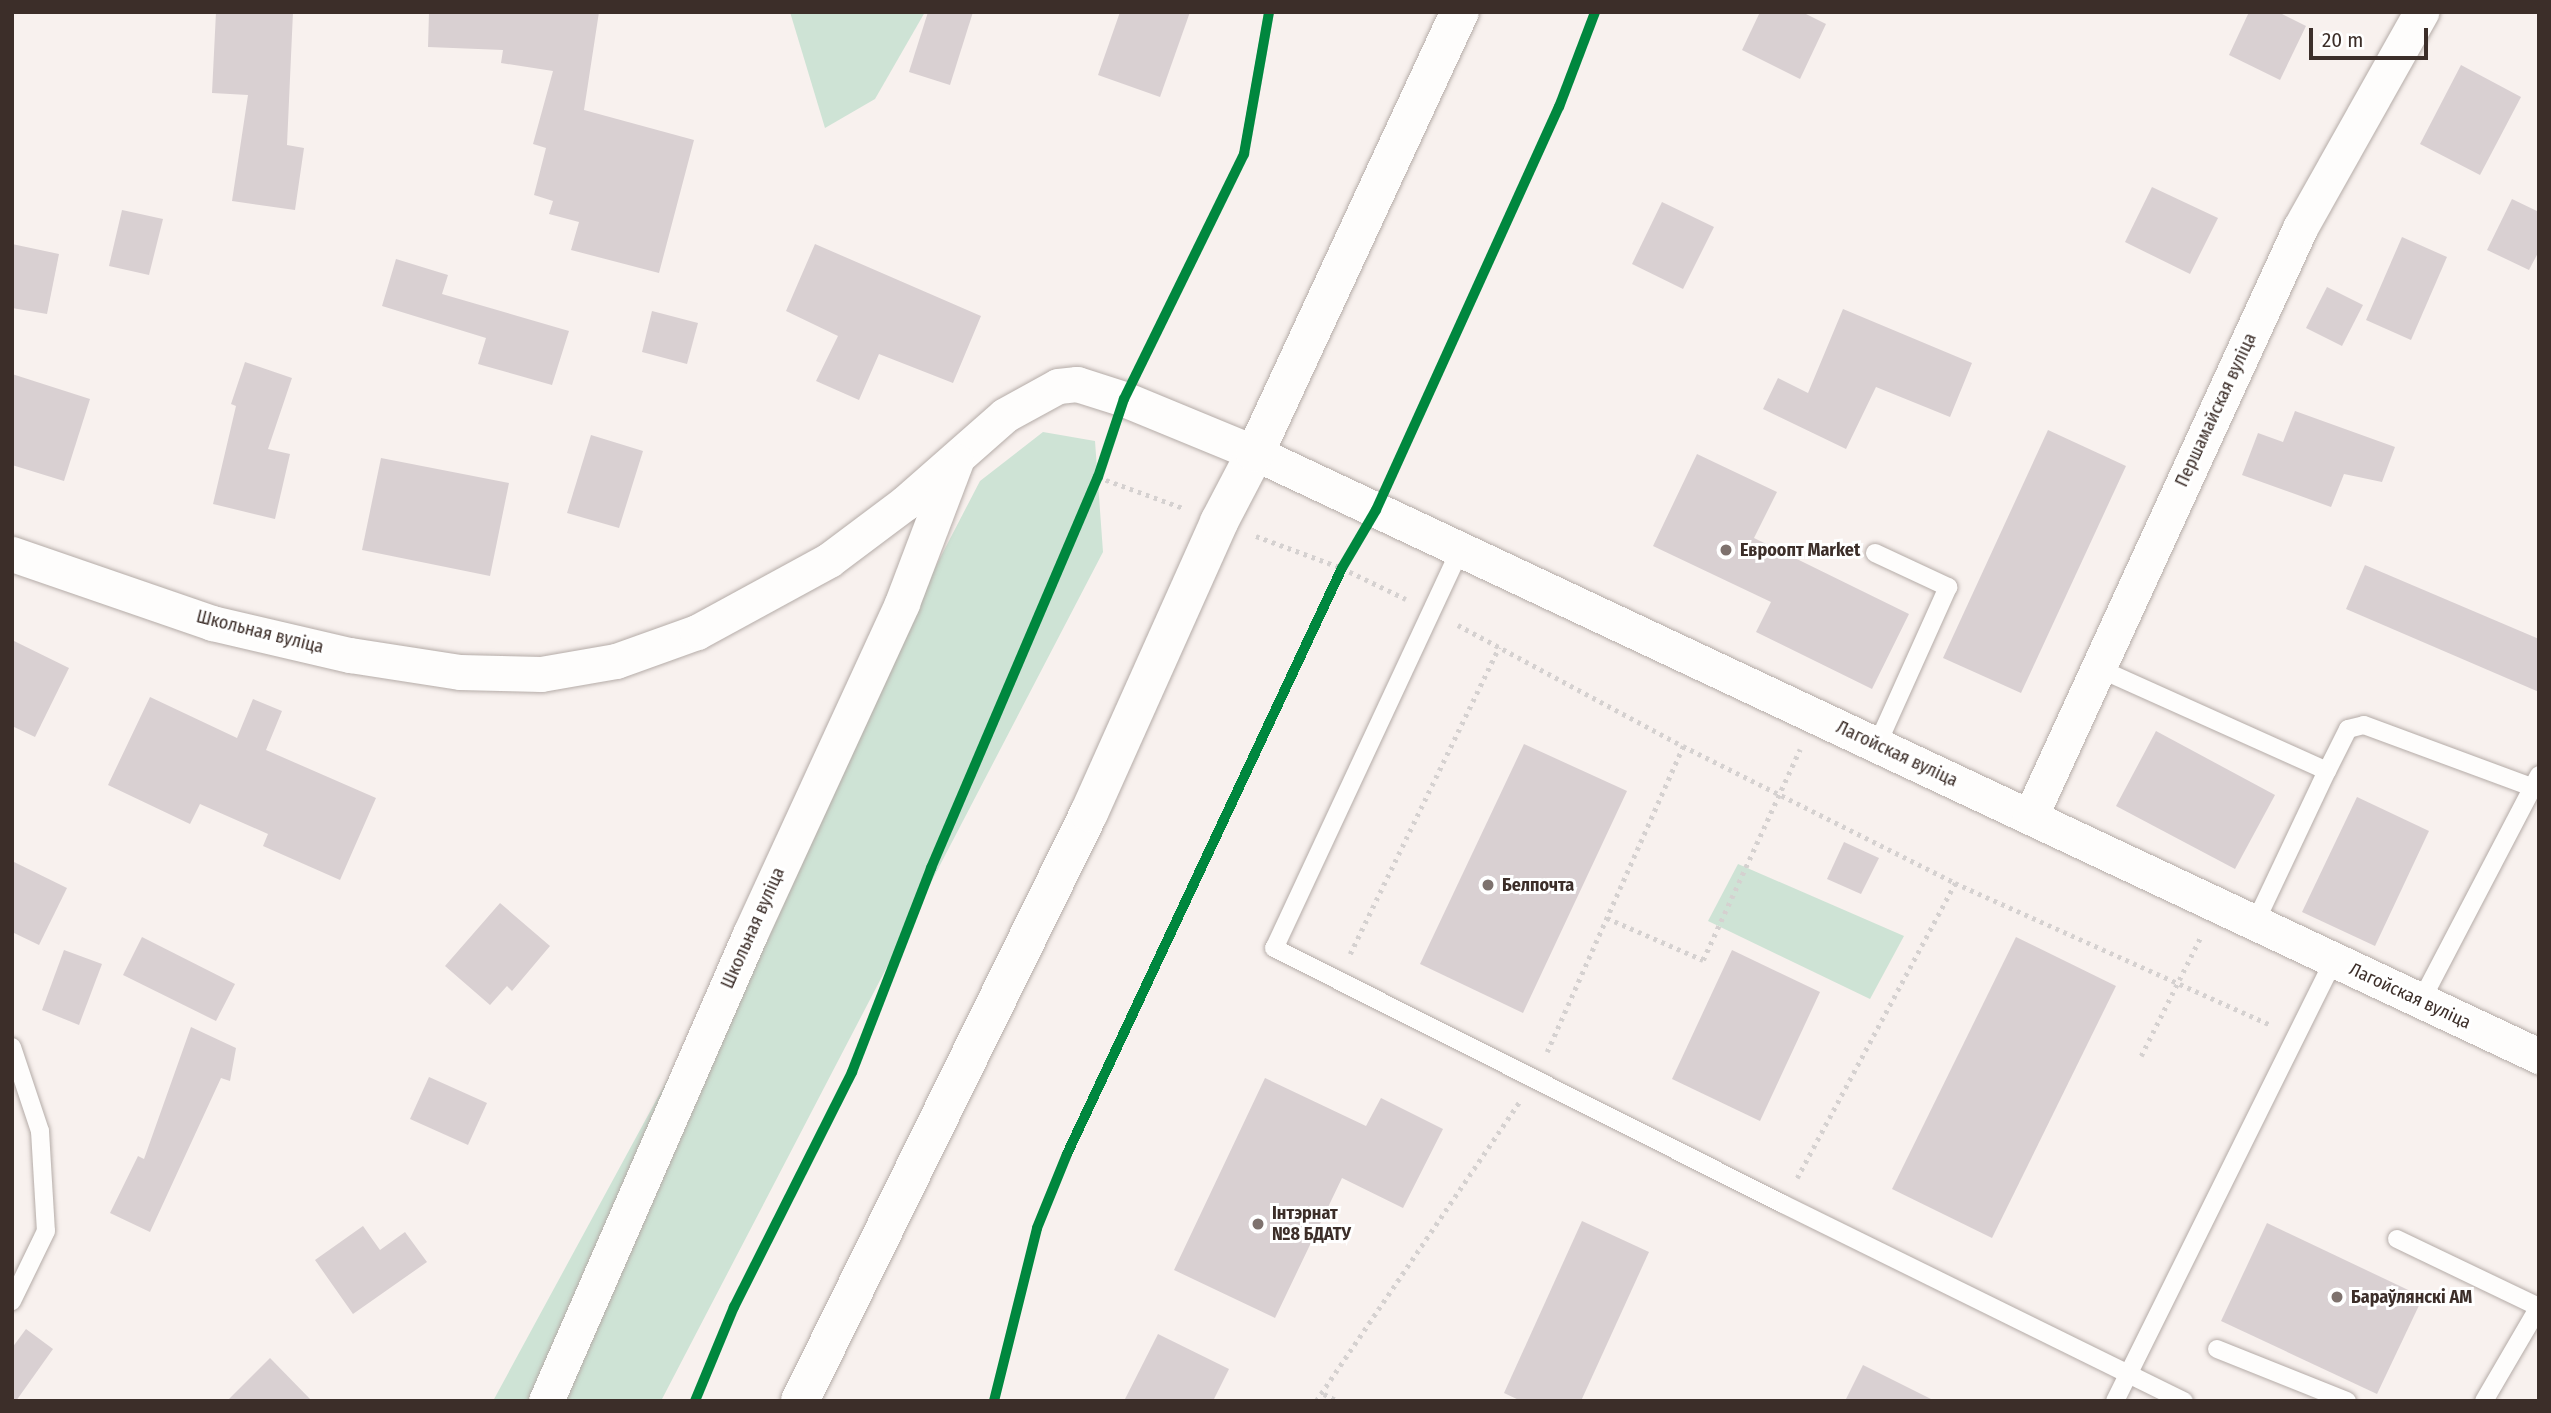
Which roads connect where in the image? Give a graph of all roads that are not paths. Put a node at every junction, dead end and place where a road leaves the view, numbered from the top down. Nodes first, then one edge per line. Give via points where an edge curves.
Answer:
1 (1460, 12) edge
2 (2421, 12) edge
3 (1255, 453) junction
4 (959, 455) junction
5 (1460, 550) junction
6 (1875, 553) dead end
7 (12, 554) edge
8 (2098, 668) junction
9 (1877, 745) junction
10 (2327, 771) junction
11 (2535, 781) edge
12 (2030, 817) junction
13 (2255, 923) junction
14 (2334, 960) junction
15 (2421, 1001) junction
16 (12, 1047) edge
17 (2539, 1056) edge
18 (2396, 1239) dead end
19 (12, 1301) edge
20 (2539, 1307) edge
21 (2217, 1349) dead end
22 (2129, 1372) junction
23 (546, 1401) edge
24 (800, 1401) edge
25 (2115, 1401) edge
26 (2184, 1401) edge
27 (2347, 1401) edge
28 (2484, 1401) edge

1 - 3 main road
2 - 8 street, Першамайская вуліца via 2300,228
3 - 4 street, Школьная вуліца via 1077,384 1058,386 1005,415
3 - 5 street, Лагойская вуліца
3 - 24 main road via 1219,522 1089,813
4 - 7 street, Школьная вуліца via 829,560 697,632 616,661 541,674 460,672 350,655 212,622
4 - 23 street, Школьная вуліца via 902,603 750,934
5 - 9 street, Лагойская вуліца
5 - 22 lane via 1274,948
6 - 9 lane via 1948,587
8 - 10 lane
8 - 12 street, Першамайская вуліца
9 - 12 street, Лагойская вуліца
10 - 11 lane via 2348,729 2364,725
10 - 13 lane
11 - 15 lane
12 - 13 street, Лагойская вуліца
13 - 14 street, Лагойская вуліца
14 - 15 street, Лагойская вуліца
14 - 22 lane
15 - 17 street, Лагойская вуліца
16 - 19 lane via 40,1131 46,1231
18 - 20 lane
20 - 28 lane
21 - 27 lane
22 - 25 lane
22 - 26 lane

